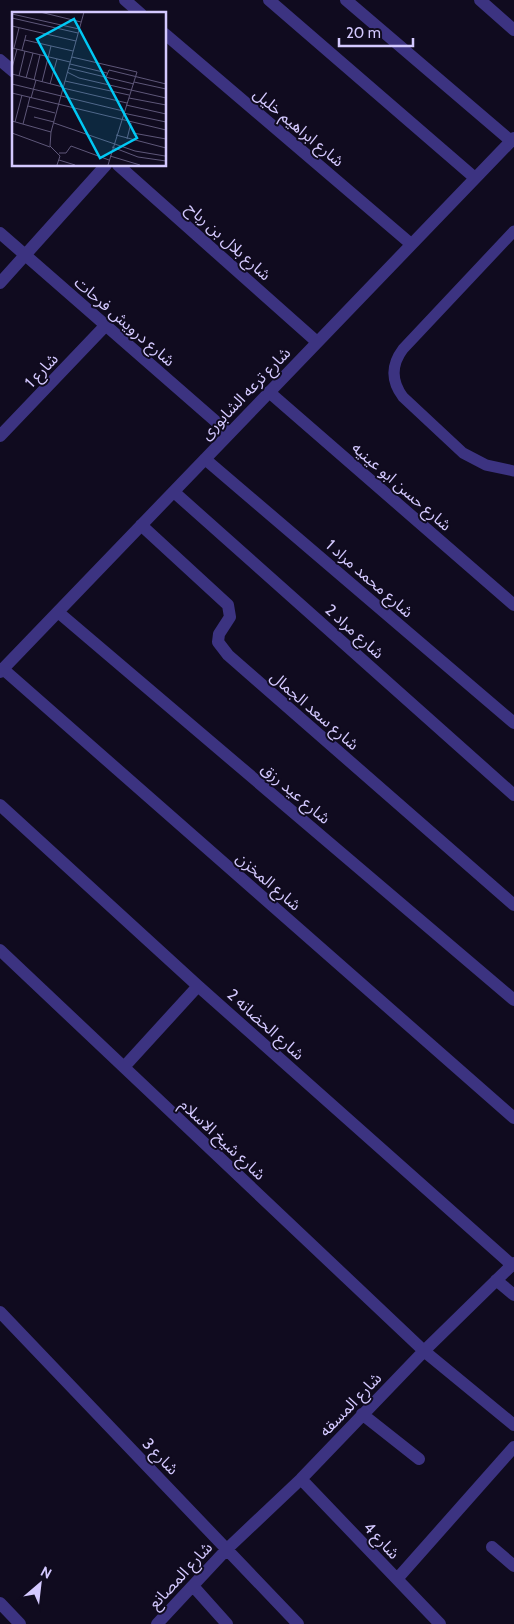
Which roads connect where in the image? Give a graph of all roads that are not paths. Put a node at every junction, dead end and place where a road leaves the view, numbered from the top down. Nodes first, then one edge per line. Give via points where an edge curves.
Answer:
1 (125, 0) edge
2 (269, 0) edge
3 (346, 0) edge
4 (480, 0) edge
5 (139, 12) edge
6 (514, 30) edge
7 (166, 35) edge
8 (0, 60) edge
9 (12, 70) edge
10 (512, 139) edge
11 (105, 166) edge
12 (119, 166) edge
13 (475, 178) junction
14 (514, 231) edge
15 (0, 233) edge
16 (412, 244) junction
17 (26, 256) junction
18 (0, 283) edge
19 (106, 325) junction
20 (318, 342) junction
21 (269, 392) junction
22 (230, 433) junction
23 (0, 436) edge
24 (205, 459) junction
25 (514, 470) edge
26 (174, 492) junction
27 (141, 525) junction
28 (514, 605) edge
29 (58, 612) junction
30 (3, 665) edge
31 (514, 723) edge
32 (514, 795) edge
33 (0, 806) edge
34 (514, 905) edge
35 (0, 950) edge
36 (198, 986) junction
37 (514, 1000) edge
38 (124, 1067) junction
39 (514, 1118) edge
40 (513, 1264) edge
41 (496, 1280) junction
42 (514, 1295) edge
43 (0, 1312) edge
44 (424, 1351) junction
45 (362, 1414) junction
46 (514, 1425) edge
47 (514, 1446) edge
48 (419, 1459) dead end
49 (301, 1478) junction
50 (492, 1547) dead end
51 (227, 1549) junction
52 (514, 1566) edge
53 (397, 1579) junction
54 (193, 1586) junction
55 (0, 1602) edge
56 (20, 1624) edge
57 (157, 1624) edge
58 (227, 1624) edge
59 (298, 1624) edge
60 (440, 1624) edge

1 - 5 street
2 - 13 street
3 - 10 street
4 - 6 street
7 - 16 street, شارع ابراهيم خليل
8 - 9 street
10 - 13 street, شارع ترعه الشابورى
11 - 17 street
12 - 20 street, شارع بلال بن رباح
13 - 16 street, شارع ترعه الشابورى
14 - 25 lane via 403,349 394,364 393,373 397,389 403,396 463,453 486,466
15 - 17 street, شارع درويش فرحات
16 - 20 street, شارع ترعه الشابورى
17 - 18 street
17 - 19 street, شارع درويش فرحات
19 - 22 street, شارع درويش فرحات
19 - 23 street, شارع 1
20 - 21 street, شارع ترعه الشابورى
21 - 22 street, شارع ترعه الشابورى
21 - 28 street, شارع حسن ابو عينيه
22 - 24 street, شارع ترعه الشابورى
24 - 26 street, شارع ترعه الشابورى
24 - 31 street, شارع محمد مراد 1
26 - 27 street, شارع ترعه الشابورى
26 - 32 street, شارع مراد 2
27 - 29 street, شارع ترعه الشابورى
27 - 34 street, شارع سعد الجمال via 228,604 230,618 219,634 218,642 228,655
29 - 30 street, شارع ترعه الشابورى
29 - 37 street, شارع عيد رزق
30 - 39 street, شارع المخزن
33 - 36 street, شارع الحضانه 2
35 - 38 street, شارع شيخ الاسلام
36 - 38 street
36 - 40 street, شارع الحضانه 2
38 - 44 street, شارع شيخ الاسلام
40 - 41 street, شارع المسقه
41 - 42 street
41 - 44 street, شارع المسقه
43 - 51 street, شارع 3
44 - 45 street, شارع المسقه
44 - 46 street, شارع شيخ الاسلام
45 - 48 street
45 - 49 street, شارع المسقه
47 - 53 street
49 - 51 street, شارع المسقه
49 - 53 street, شارع 4
50 - 52 street
51 - 54 street, شارع المصانع
51 - 59 street, شارع 3
53 - 60 street, شارع 4
54 - 57 street, شارع المصانع
54 - 58 street
55 - 56 street

